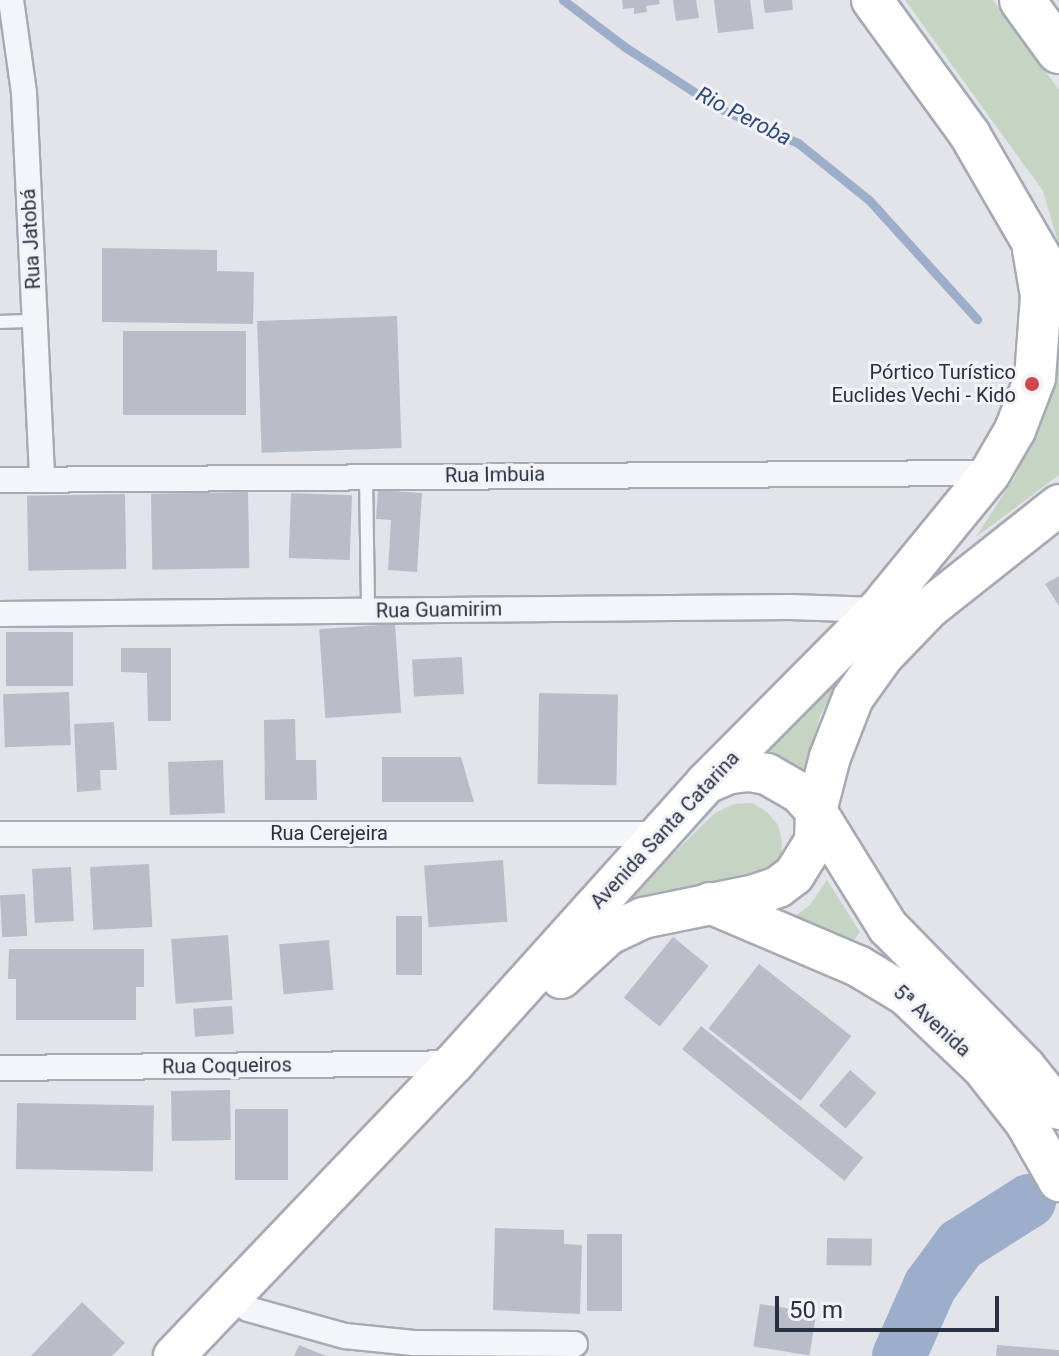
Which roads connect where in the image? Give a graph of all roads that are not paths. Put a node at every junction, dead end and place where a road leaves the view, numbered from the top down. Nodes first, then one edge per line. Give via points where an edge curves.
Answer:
1 (11, 0) edge
2 (872, 0) edge
3 (1022, 0) edge
4 (1059, 51) edge
5 (1033, 249) junction
6 (1059, 285) edge
7 (35, 321) junction
8 (0, 322) edge
9 (990, 473) junction
10 (366, 477) junction
11 (0, 480) edge
12 (42, 480) junction
13 (1059, 505) edge
14 (1059, 533) edge
15 (1006, 546) junction
16 (878, 610) junction
17 (368, 611) junction
18 (0, 614) edge
19 (706, 783) junction
20 (816, 811) junction
21 (0, 834) edge
22 (658, 834) junction
23 (710, 903) junction
24 (454, 1063) junction
25 (0, 1068) edge
26 (1059, 1109) edge
27 (1059, 1181) edge
28 (248, 1309) junction
29 (575, 1344) dead end
30 (174, 1356) edge
31 (204, 1356) edge

1 - 7 street, Rua Jatobá via 24,93
2 - 5 main road via 970,135
3 - 4 highway
5 - 6 main road
5 - 9 main road, Avenida Santa Catarina via 1041,296 1039,360 1015,430
7 - 8 lane
7 - 12 street, Rua Jatobá
9 - 10 street, Rua Imbuia
9 - 16 main road, Avenida Santa Catarina
10 - 12 street, Rua Imbuia
10 - 17 lane
11 - 12 street, Rua Imbuia
13 - 15 main road, Avenida Santa Catarina
14 - 15 main road
15 - 20 main road, Avenida Santa Catarina via 928,609 860,688 830,757
16 - 17 street, Rua Guamirim
16 - 19 main road, Avenida Santa Catarina
17 - 18 street, Rua Guamirim
19 - 20 main road, 5ª Avenida via 730,773 767,774 800,793
19 - 22 main road, Avenida Santa Catarina
20 - 23 main road, Avenida Santa Catarina via 815,841 794,875 755,895
20 - 26 main road, 5ª Avenida via 888,927
21 - 22 street, Rua Cerejeira
22 - 24 main road, Avenida Santa Catarina
23 - 27 main road, 5ª Avenida via 858,966 906,995 982,1067 1026,1123
23 - 28 main road, Avenida Santa Catarina via 643,918 609,934 571,966
24 - 25 street, Rua Coqueiros
24 - 30 main road, Avenida Santa Catarina
28 - 29 street via 345,1336 414,1343
28 - 31 main road, Avenida Santa Catarina

